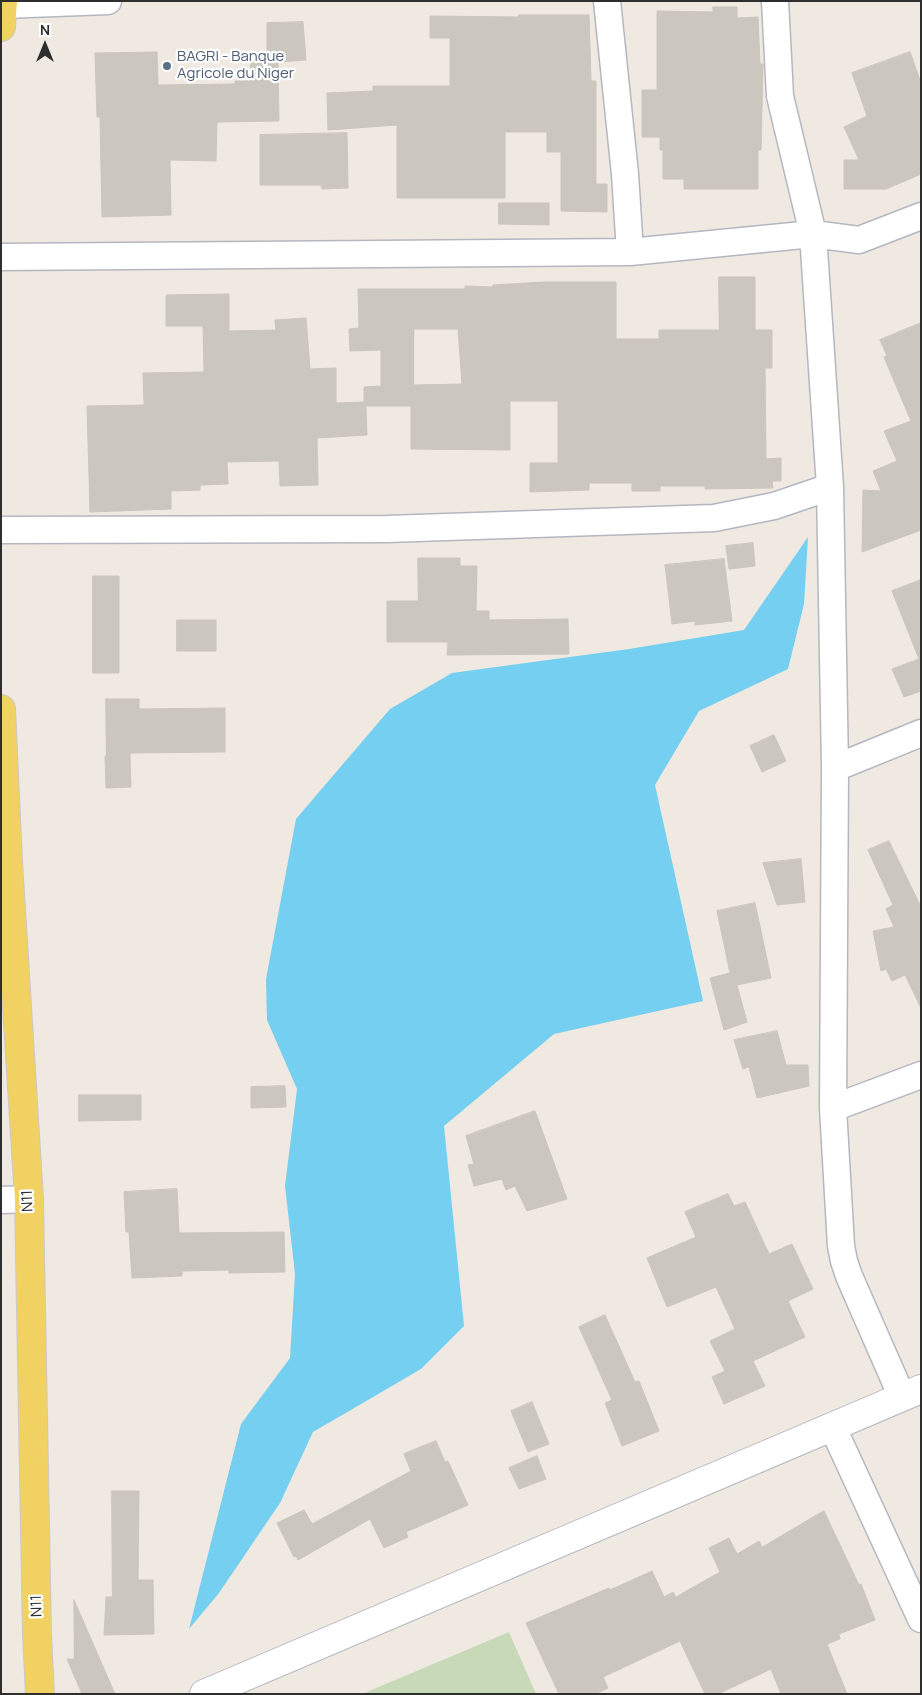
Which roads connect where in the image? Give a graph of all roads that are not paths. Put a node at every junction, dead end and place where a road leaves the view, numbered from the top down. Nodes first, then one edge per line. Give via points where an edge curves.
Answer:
1 (108, 1) edge
2 (607, 1) edge
3 (775, 1) edge
4 (3, 11) edge
5 (921, 216) edge
6 (813, 234) junction
7 (630, 252) junction
8 (1, 256) edge
9 (830, 487) junction
10 (1, 530) edge
11 (1, 709) edge
12 (921, 733) edge
13 (835, 768) junction
14 (921, 1076) edge
15 (833, 1108) junction
16 (29, 1199) junction
17 (1, 1200) edge
18 (911, 1393) edge
19 (833, 1428) junction
20 (919, 1609) edge
21 (40, 1694) edge
22 (204, 1694) edge

1 - 4 street
2 - 7 street
3 - 6 street via 780,96
5 - 6 street via 859,240
6 - 7 street
6 - 9 street
7 - 8 street
9 - 10 street via 774,506 714,518 387,529
9 - 13 street
11 - 16 main road, N11
12 - 13 street
13 - 15 street
14 - 15 street
15 - 18 street via 844,1261
16 - 17 street
16 - 21 main road, N11
18 - 19 street
19 - 20 street
19 - 22 street

